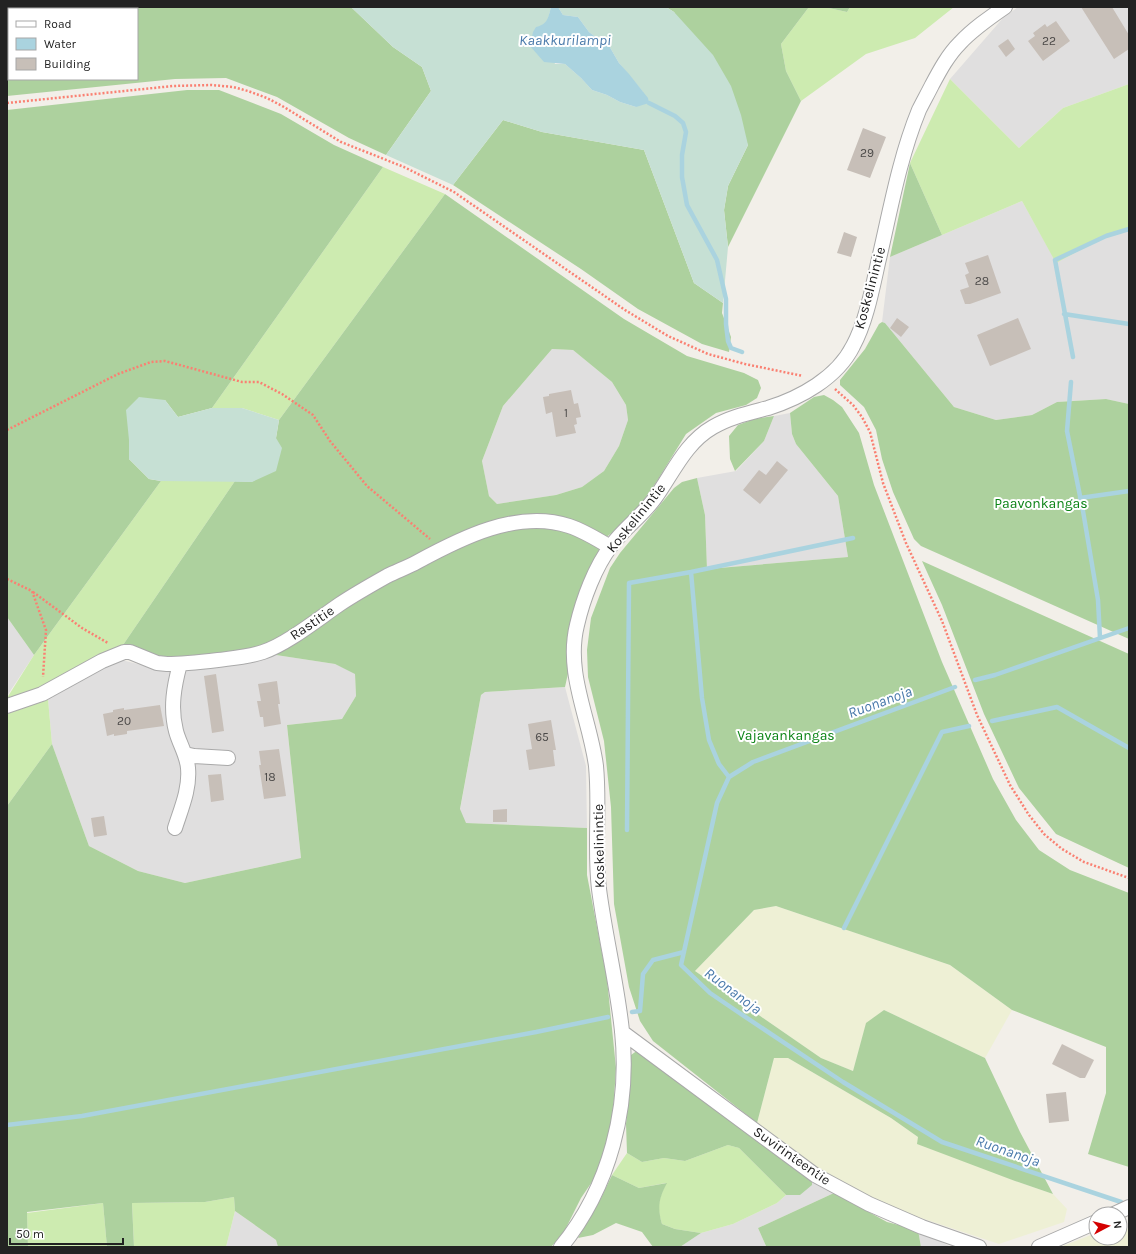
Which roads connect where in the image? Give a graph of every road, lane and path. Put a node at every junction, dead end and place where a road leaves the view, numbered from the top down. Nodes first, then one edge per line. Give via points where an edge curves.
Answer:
1 (1005, 7) edge
2 (7, 104) edge
3 (823, 381) junction
4 (7, 430) edge
5 (610, 547) junction
6 (441, 548) junction
7 (7, 579) edge
8 (32, 591) junction
9 (124, 652) junction
10 (180, 664) junction
11 (42, 694) junction
12 (7, 706) edge
13 (185, 754) junction
14 (228, 758) dead end
15 (175, 828) dead end
16 (1129, 878) edge
17 (622, 1032) junction
18 (1088, 1226) edge
19 (561, 1247) edge
20 (979, 1247) edge
21 (1039, 1247) edge

1 - 3 street, Koskelinintie via 961,41 940,69 919,110 903,158 871,292 859,331 852,348 840,365
2 - 3 path via 173,86 212,85 233,87 267,98 341,142 404,167 454,192 625,310 668,336 708,354
3 - 5 street, Koskelinintie via 794,398 732,418 698,437 643,514
3 - 16 path via 853,405 870,432 883,483 906,543 942,621 977,715 1010,785 1028,815 1044,834 1062,849 1084,862
4 - 6 path via 118,374 151,362 165,361 242,382 259,382 313,414 330,441 367,486
5 - 6 street, Rastitie via 568,526 538,521 490,529
5 - 17 street, Koskelinintie via 592,581 580,612 573,656 596,764 599,888
6 - 10 street, Rastitie via 416,563 388,575 264,652 244,657
7 - 8 path
8 - 9 path via 82,628
8 - 11 path via 46,630
9 - 10 street, Rastitie via 157,663
9 - 11 street via 102,661
10 - 13 street via 172,704 176,730
11 - 12 street
13 - 14 street
13 - 15 street via 189,779
17 - 19 street, Koskelinintie via 624,1081 620,1119 612,1152 602,1179 587,1207
17 - 20 street, Suvirinteentie via 815,1175 869,1204 922,1227
18 - 21 street

